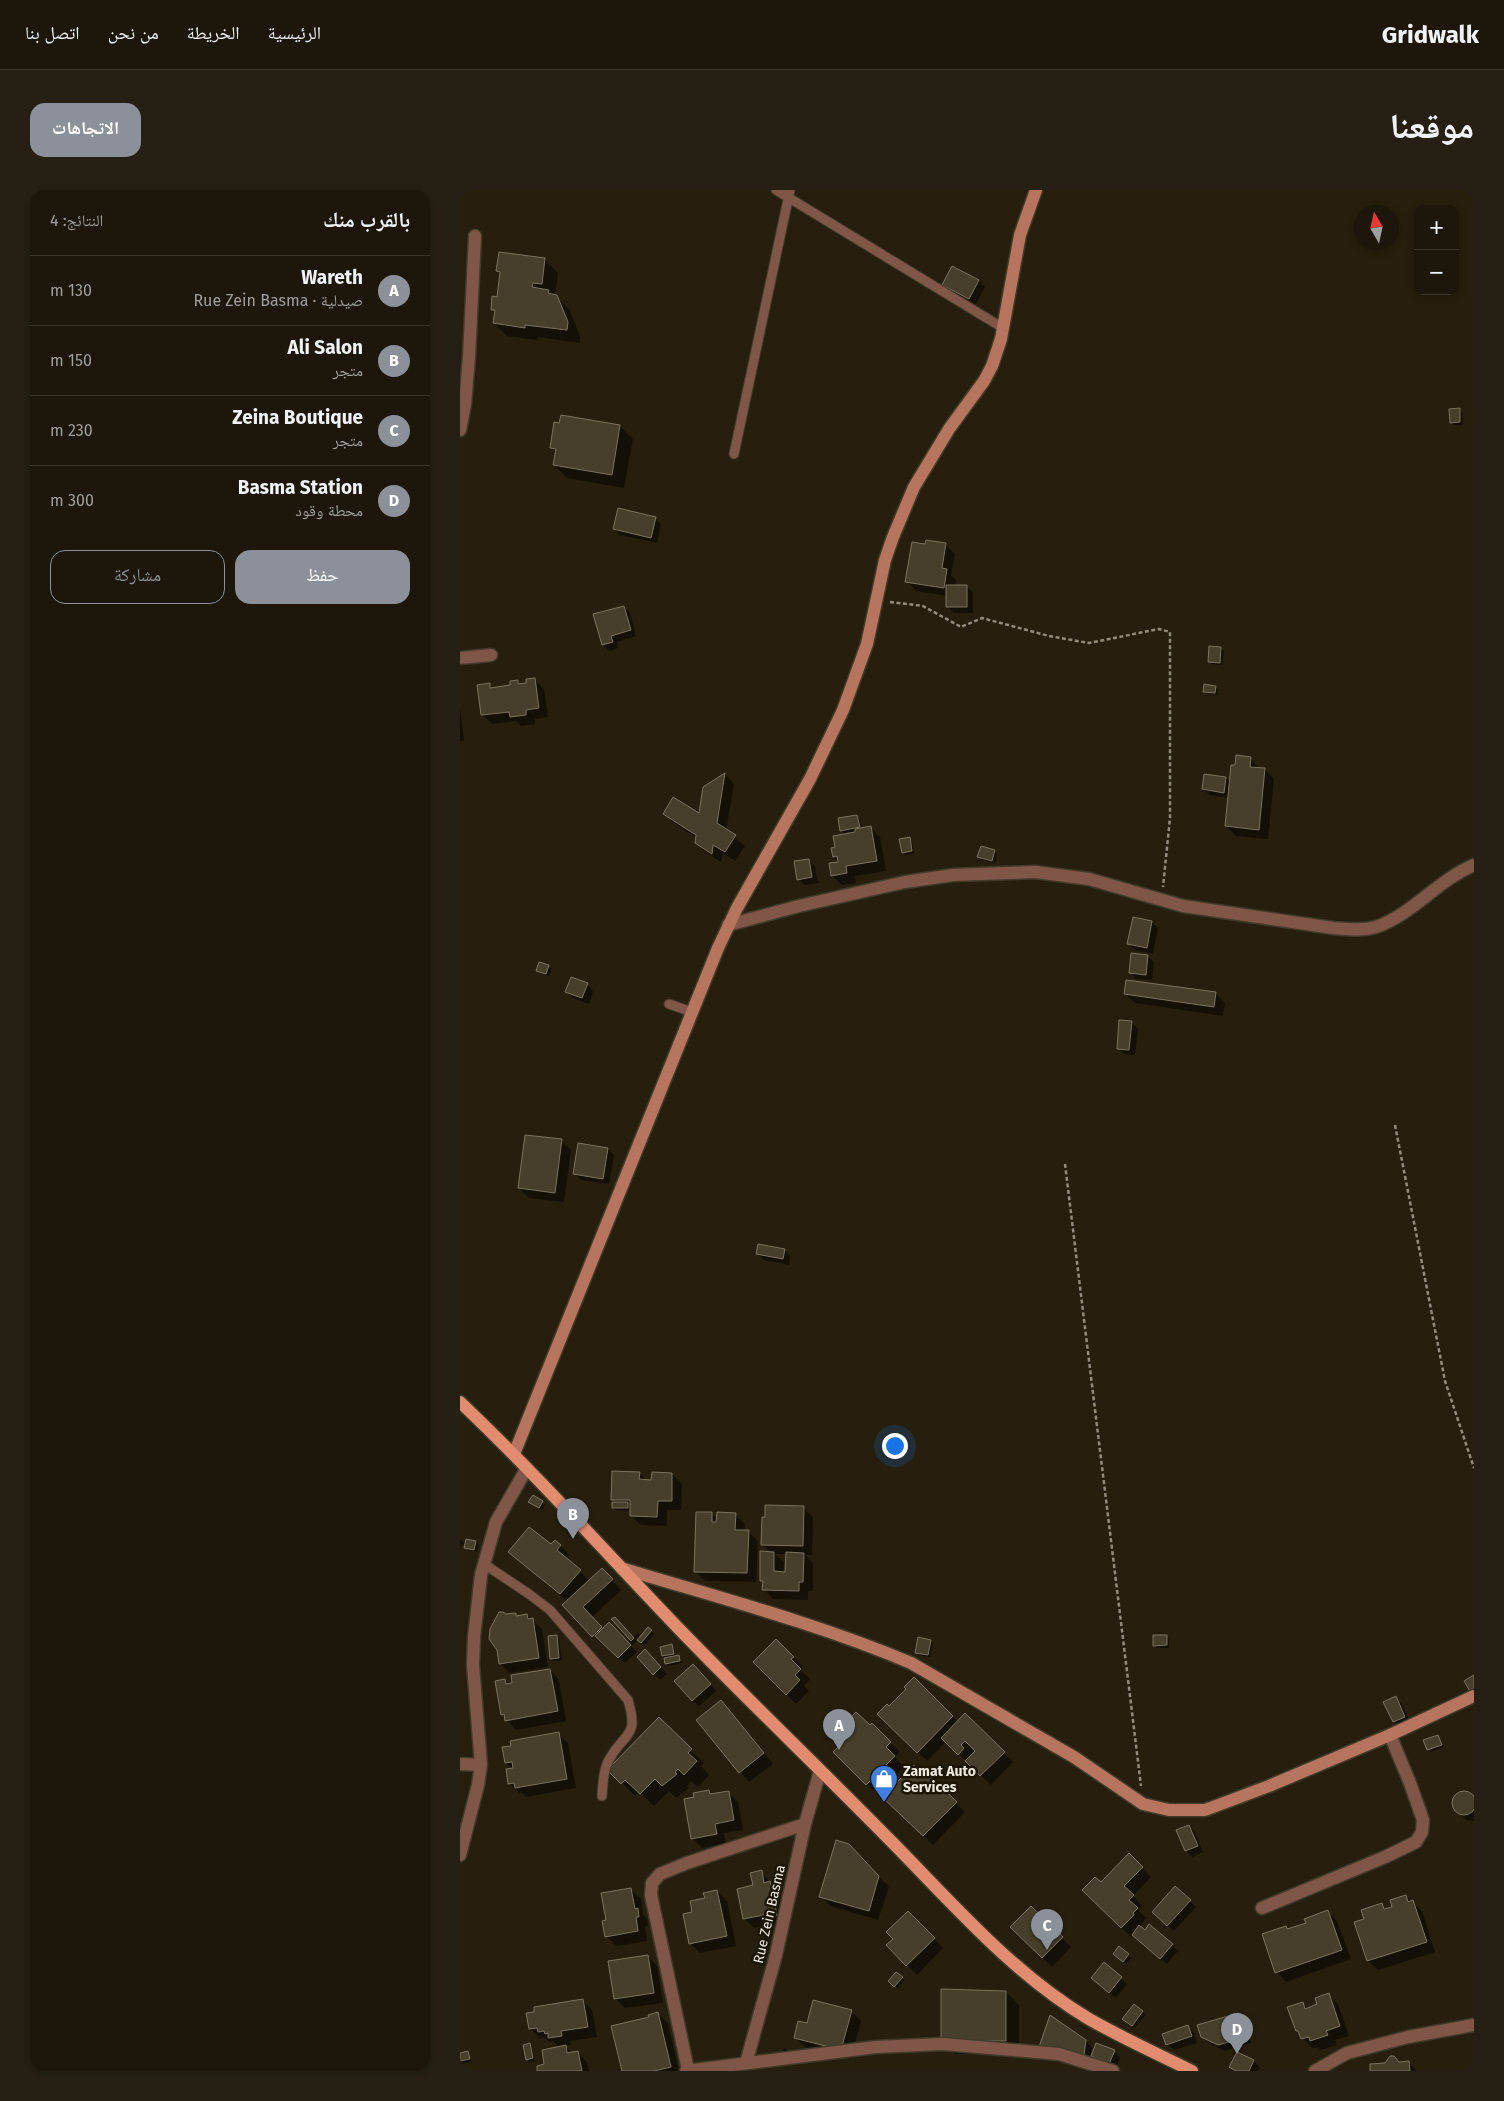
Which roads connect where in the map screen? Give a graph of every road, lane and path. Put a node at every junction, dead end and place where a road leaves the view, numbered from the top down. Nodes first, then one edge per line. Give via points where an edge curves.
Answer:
1 (776, 190) edge
2 (1036, 190) edge
3 (790, 194) edge
4 (475, 236) dead end
5 (1003, 328) junction
6 (460, 430) edge
7 (734, 454) dead end
8 (876, 601) junction
9 (491, 655) dead end
10 (460, 658) edge
11 (1474, 865) edge
12 (1162, 900) junction
13 (728, 926) junction
14 (669, 1004) dead end
15 (692, 1012) junction
16 (1395, 1125) dead end
17 (1065, 1164) dead end
18 (460, 1402) edge
19 (514, 1454) junction
20 (527, 1468) junction
21 (1474, 1468) edge
22 (484, 1564) junction
23 (624, 1569) junction
24 (1474, 1696) edge
25 (1390, 1735) junction
26 (460, 1764) edge
27 (481, 1765) junction
28 (820, 1771) junction
29 (602, 1796) dead end
30 (1143, 1804) junction
31 (805, 1824) junction
32 (460, 1855) edge
33 (1262, 1908) dead end
34 (1474, 2025) edge
35 (741, 2066) edge
36 (687, 2071) edge
37 (1113, 2071) edge
38 (1192, 2071) edge
39 (1315, 2071) edge

1 - 3 lane
2 - 5 street via 1020,235
3 - 5 lane
3 - 7 lane
4 - 6 street via 469,357
5 - 8 street via 988,374 914,487 893,537
8 - 12 path via 923,606 961,627 982,618 1077,642 1089,643 1159,629 1170,632 1172,767
8 - 13 street via 864,652 843,710 810,778
9 - 10 street
11 - 12 street via 1454,875 1405,913 1375,927 1356,930 1183,906
12 - 13 street via 1089,879 1035,872 995,872 905,882
13 - 15 street
14 - 15 lane
15 - 19 street
16 - 21 path via 1445,1381
17 - 30 path
18 - 19 main road
19 - 20 main road
20 - 22 street via 496,1522
20 - 23 main road
22 - 27 street via 474,1637 474,1689
22 - 29 lane via 550,1610 628,1700 632,1714 631,1732 609,1759
23 - 28 main road
23 - 30 street via 749,1607 910,1663 1074,1757
24 - 25 street
25 - 30 street via 1205,1810 1169,1810
25 - 33 street via 1423,1820 1422,1832 1416,1842
26 - 27 street
27 - 32 street
28 - 31 street, Rue Zein Basma
28 - 38 main road via 1015,1964 1088,2019
31 - 35 street, Rue Zein Basma via 776,1955
31 - 36 street via 687,1863 660,1874 652,1883 651,1895
34 - 39 street via 1347,2053
35 - 36 street
35 - 37 street via 876,2048 943,2044 1059,2054

